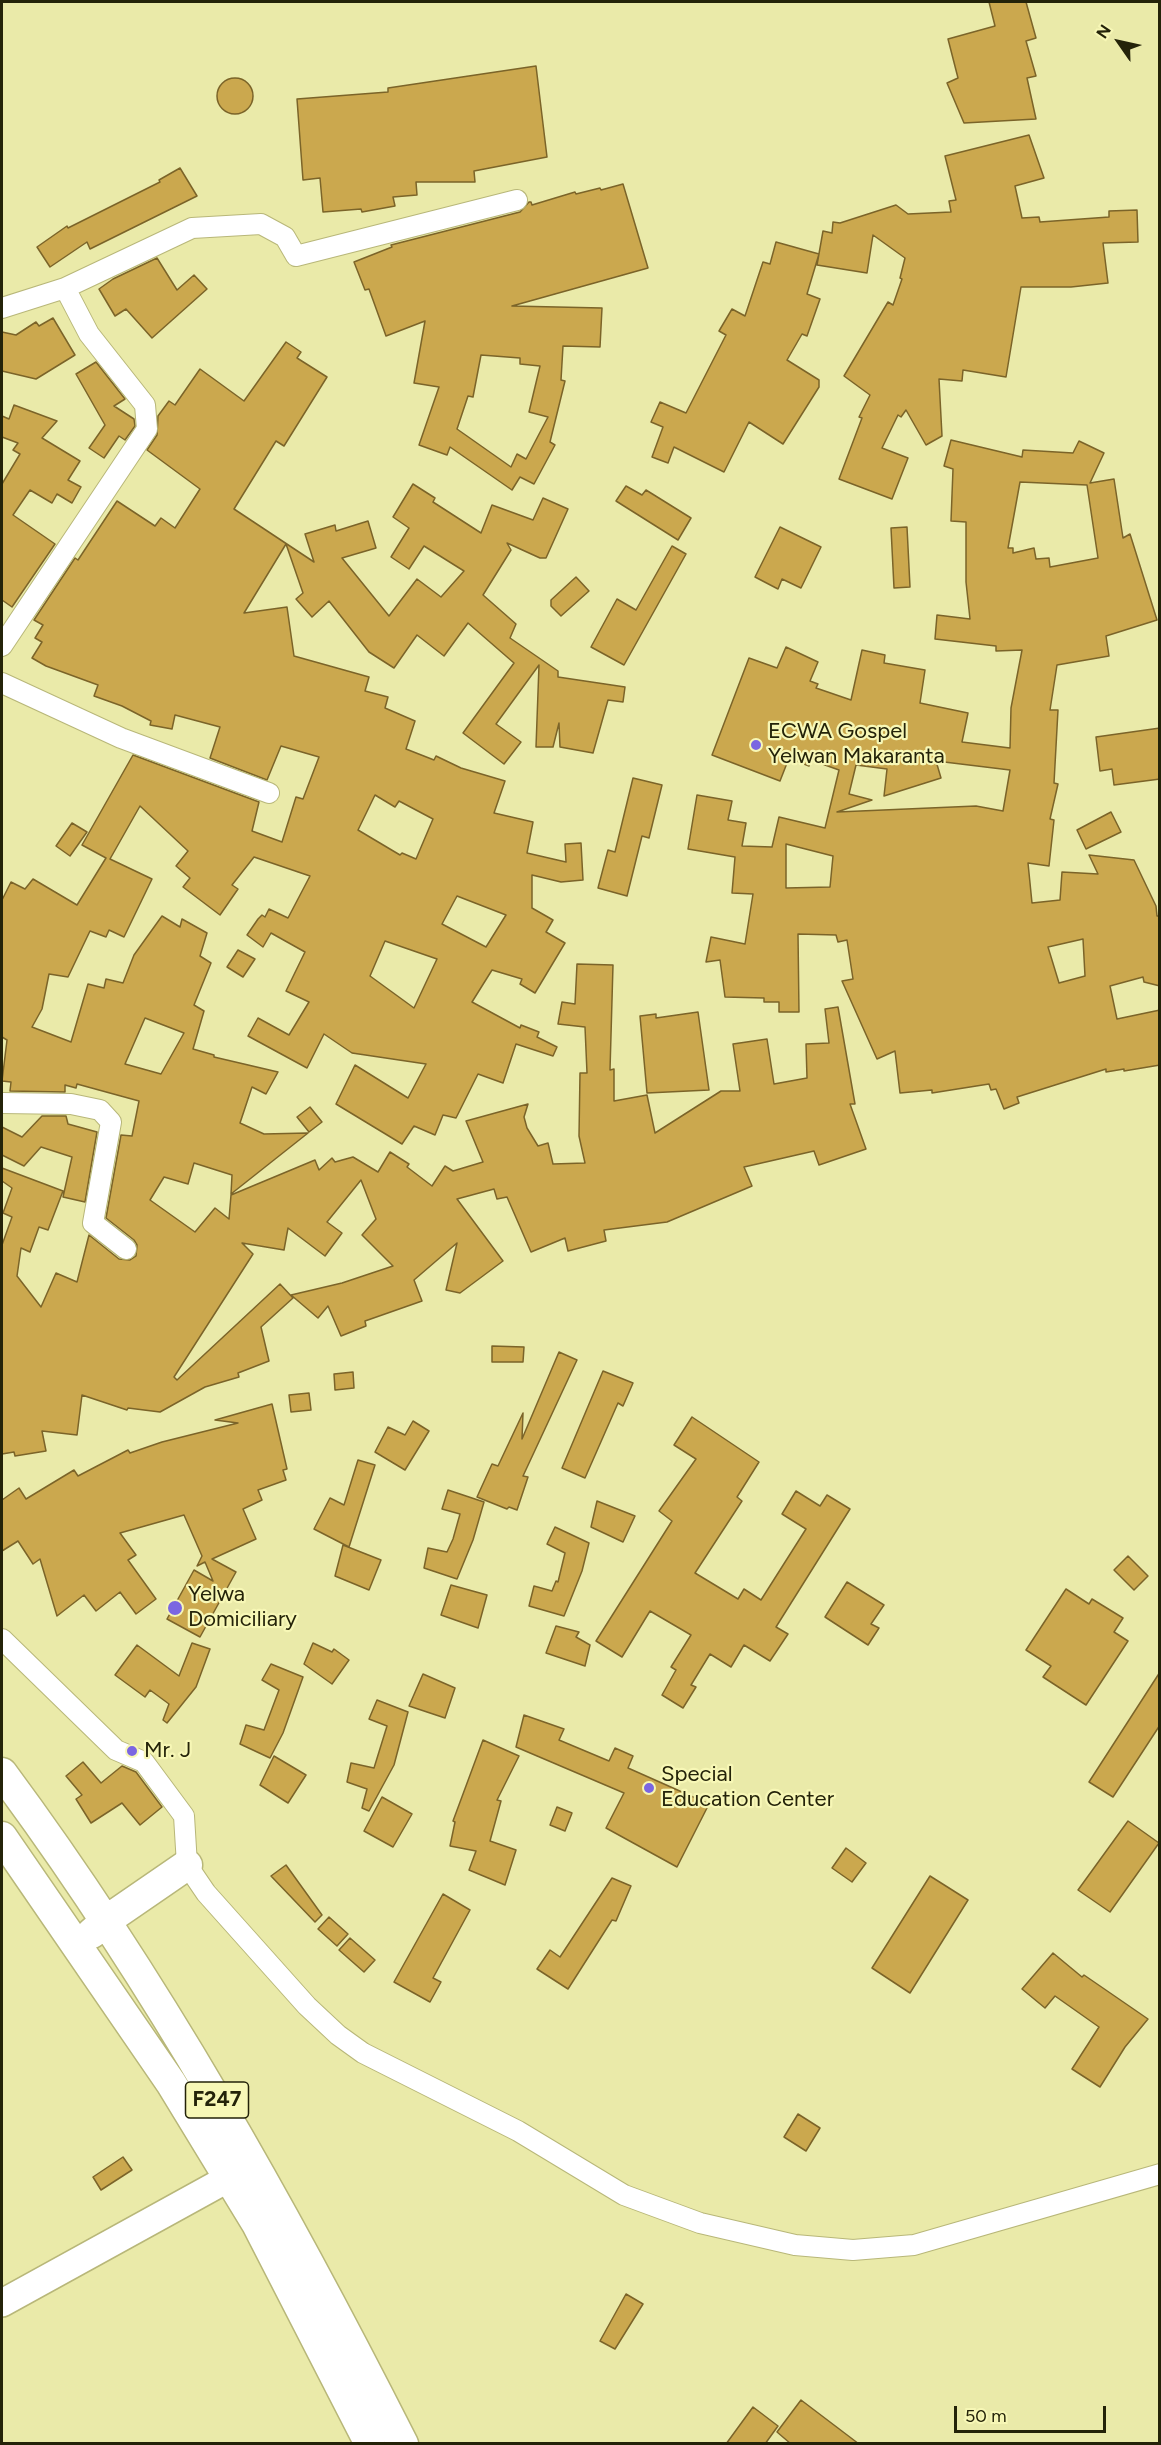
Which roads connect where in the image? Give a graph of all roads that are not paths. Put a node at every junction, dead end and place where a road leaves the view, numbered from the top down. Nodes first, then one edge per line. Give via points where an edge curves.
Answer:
1 (517, 200) dead end
2 (65, 288) junction
3 (2, 308) edge
4 (2, 646) edge
5 (2, 683) edge
6 (269, 793) dead end
7 (2, 1102) edge
8 (126, 1249) dead end
9 (2, 1639) edge
10 (2, 1773) edge
11 (2, 1837) edge
12 (188, 1865) junction
13 (106, 1920) junction
14 (78, 1946) junction
15 (1160, 2174) edge
16 (228, 2178) junction
17 (2, 2303) edge
18 (370, 2444) edge
19 (403, 2444) edge

1 - 2 street via 296,256 285,237 261,224 192,228
2 - 3 street
2 - 4 street via 89,334 145,405 147,429
5 - 6 street via 121,738
7 - 8 street via 71,1104 100,1110 111,1122 93,1223
9 - 12 street via 116,1750 144,1762 184,1816
10 - 13 main road, F247
11 - 14 main road, F247
12 - 13 main road
12 - 15 street via 206,1893 261,1956 307,2006 354,2047 518,2131 624,2195 700,2223 795,2245 853,2250 914,2245
13 - 14 main road
13 - 19 main road, F247 via 208,2085 353,2345
14 - 16 main road, F247 via 171,2083
16 - 17 main road
16 - 18 main road, F247 via 257,2224

